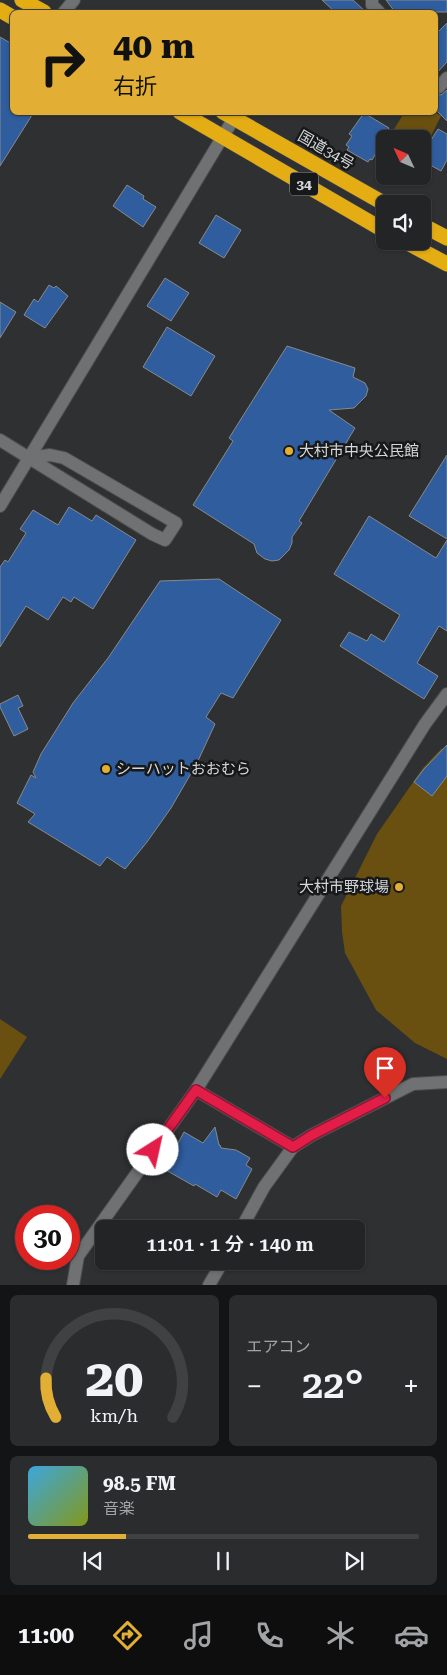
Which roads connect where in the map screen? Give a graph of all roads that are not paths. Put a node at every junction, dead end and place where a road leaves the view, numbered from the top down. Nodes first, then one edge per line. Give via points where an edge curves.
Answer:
1 (22, 0) edge
2 (74, 0) edge
3 (40, 10) edge
4 (66, 10) edge
5 (185, 115) edge
6 (228, 115) edge
7 (223, 137) junction
8 (376, 199) edge
9 (376, 226) edge
10 (431, 229) edge
11 (447, 238) edge
12 (421, 250) edge
13 (447, 264) edge
14 (0, 440) edge
15 (30, 458) junction
16 (0, 506) edge
17 (447, 694) edge
18 (447, 1082) edge
19 (196, 1090) junction
20 (293, 1147) junction
21 (246, 1220) edge
22 (217, 1270) edge
23 (73, 1285) edge
24 (209, 1285) edge

1 - 3 highway
2 - 4 street
5 - 7 highway, 34
6 - 7 street
6 - 8 highway, 国道34号 / 34
7 - 9 highway, 34
7 - 15 street
10 - 11 highway
12 - 13 highway
14 - 15 street
15 - 15 street via 50,455 64,458 176,523 165,540
15 - 16 street
17 - 19 street via 424,724
18 - 20 street via 413,1084
19 - 20 street
19 - 23 street via 78,1256
20 - 21 street via 264,1187
22 - 24 street

